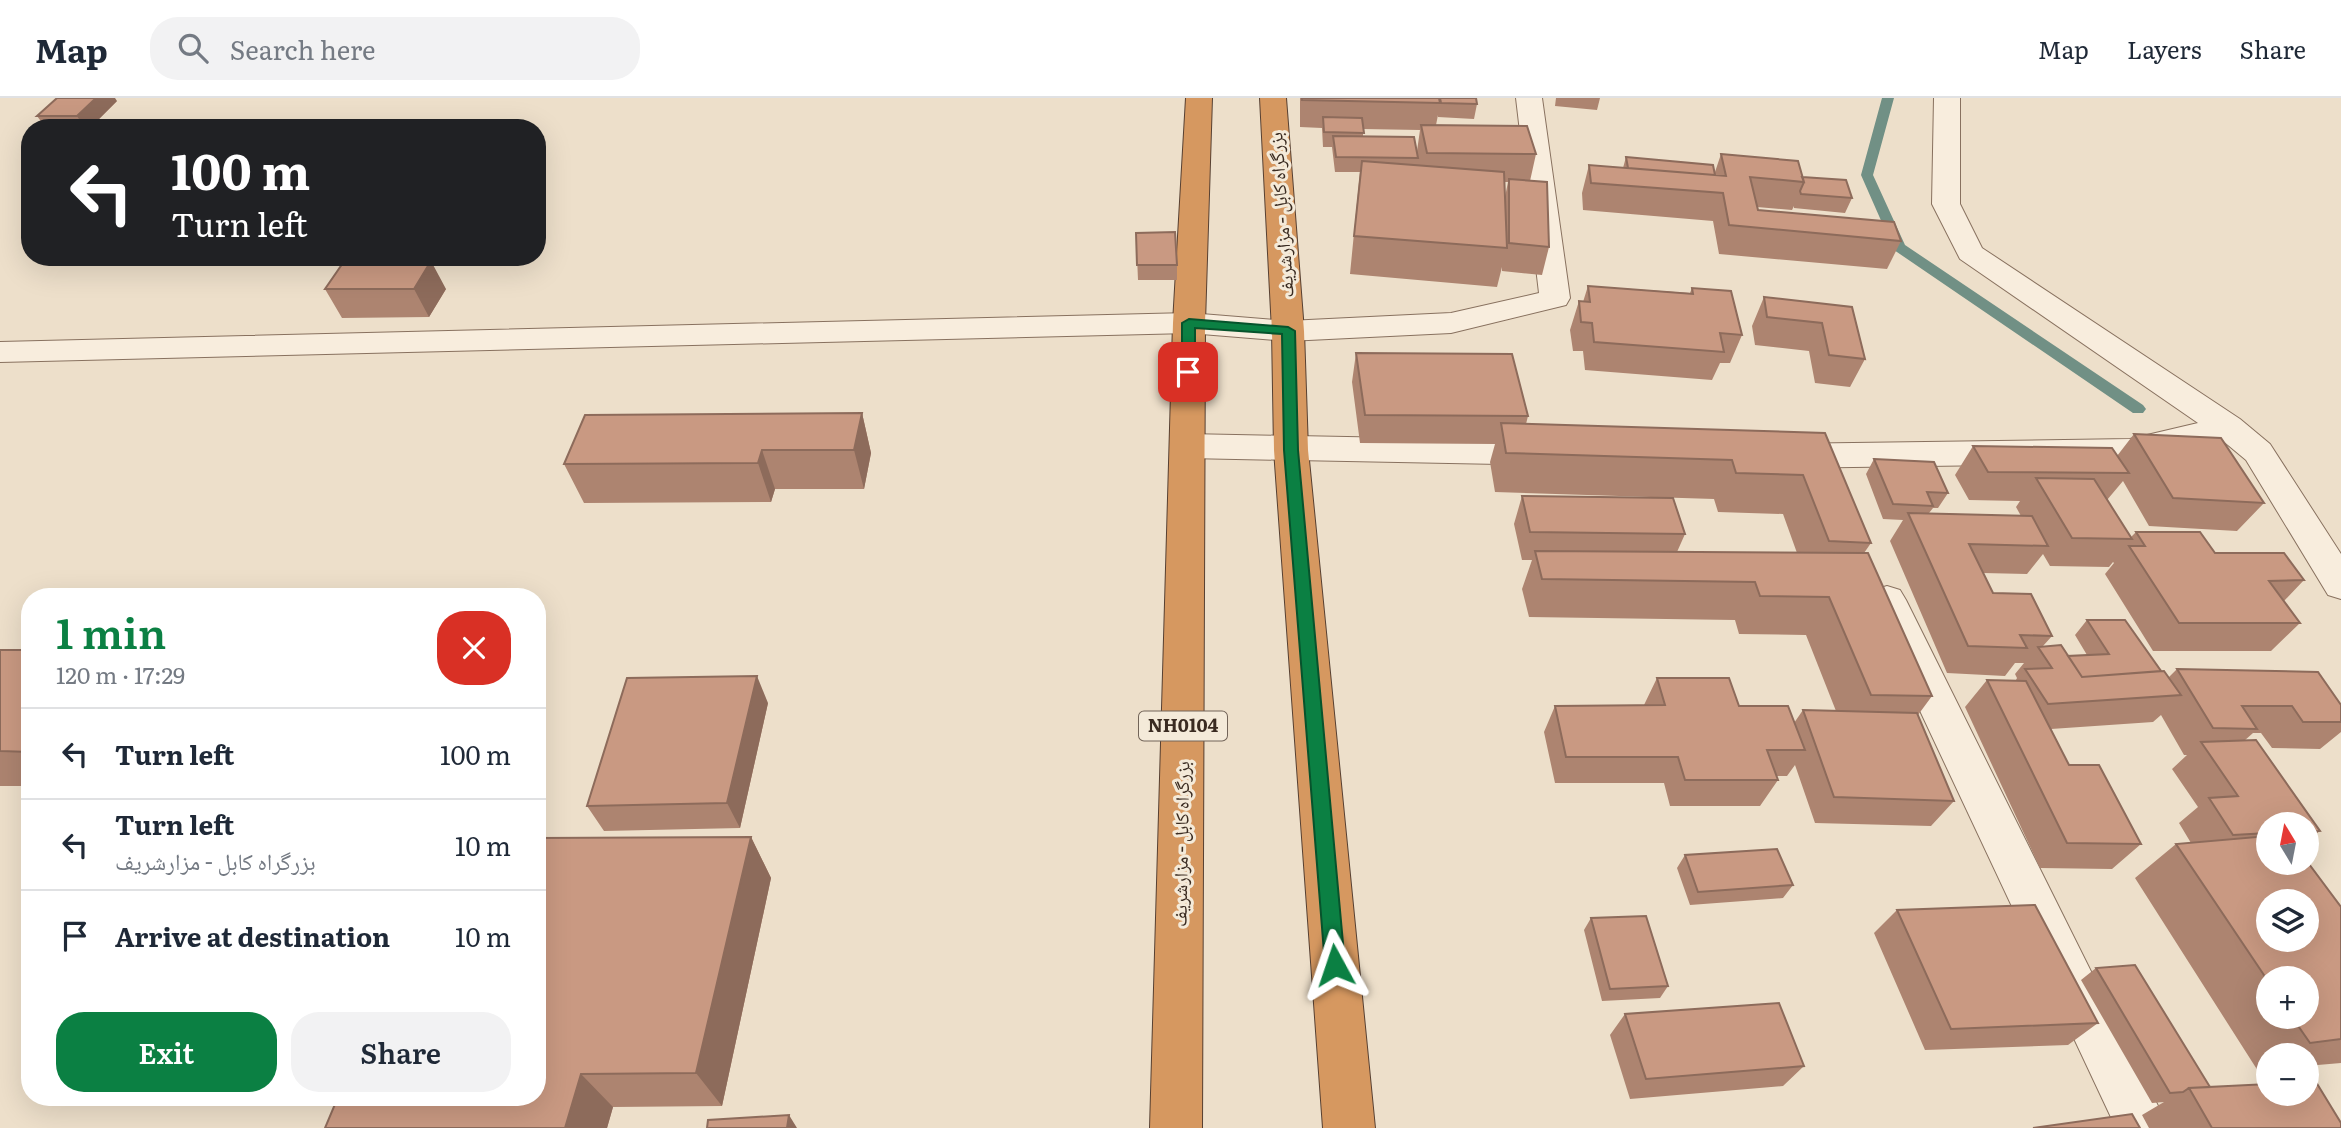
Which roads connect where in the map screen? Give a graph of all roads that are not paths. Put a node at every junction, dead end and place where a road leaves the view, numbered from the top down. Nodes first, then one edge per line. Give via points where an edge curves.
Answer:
1 (1199, 98) edge
2 (1273, 98) edge
3 (1529, 98) edge
4 (1947, 98) edge
5 (1189, 323) junction
6 (1288, 331) junction
7 (0, 352) edge
8 (2228, 427) junction
9 (1188, 446) junction
10 (1291, 450) junction
11 (1582, 454) edge
12 (1748, 456) edge
13 (1817, 456) junction
14 (1836, 494) edge
15 (1872, 568) edge
16 (2341, 585) edge
17 (1177, 1128) edge
18 (1349, 1128) edge
19 (2143, 1128) edge

1 - 5 highway, بزرگراه کابل - مزارشریف / NH0104
2 - 6 highway, بزرگراه کابل - مزارشریف
3 - 6 street via 1555,298 1451,323
4 - 8 street via 1946,204 1970,253
5 - 6 street
5 - 7 street
5 - 9 highway, بزرگراه کابل - مزارشریف / NH0104
6 - 10 highway, بزرگراه کابل - مزارشریف
8 - 13 street via 2130,451
8 - 16 street via 2258,452
9 - 10 street
9 - 17 highway, بزرگراه کابل - مزارشریف / NH0104
10 - 11 street
10 - 18 highway, بزرگراه کابل - مزارشریف
12 - 13 street
13 - 14 street
15 - 19 street

